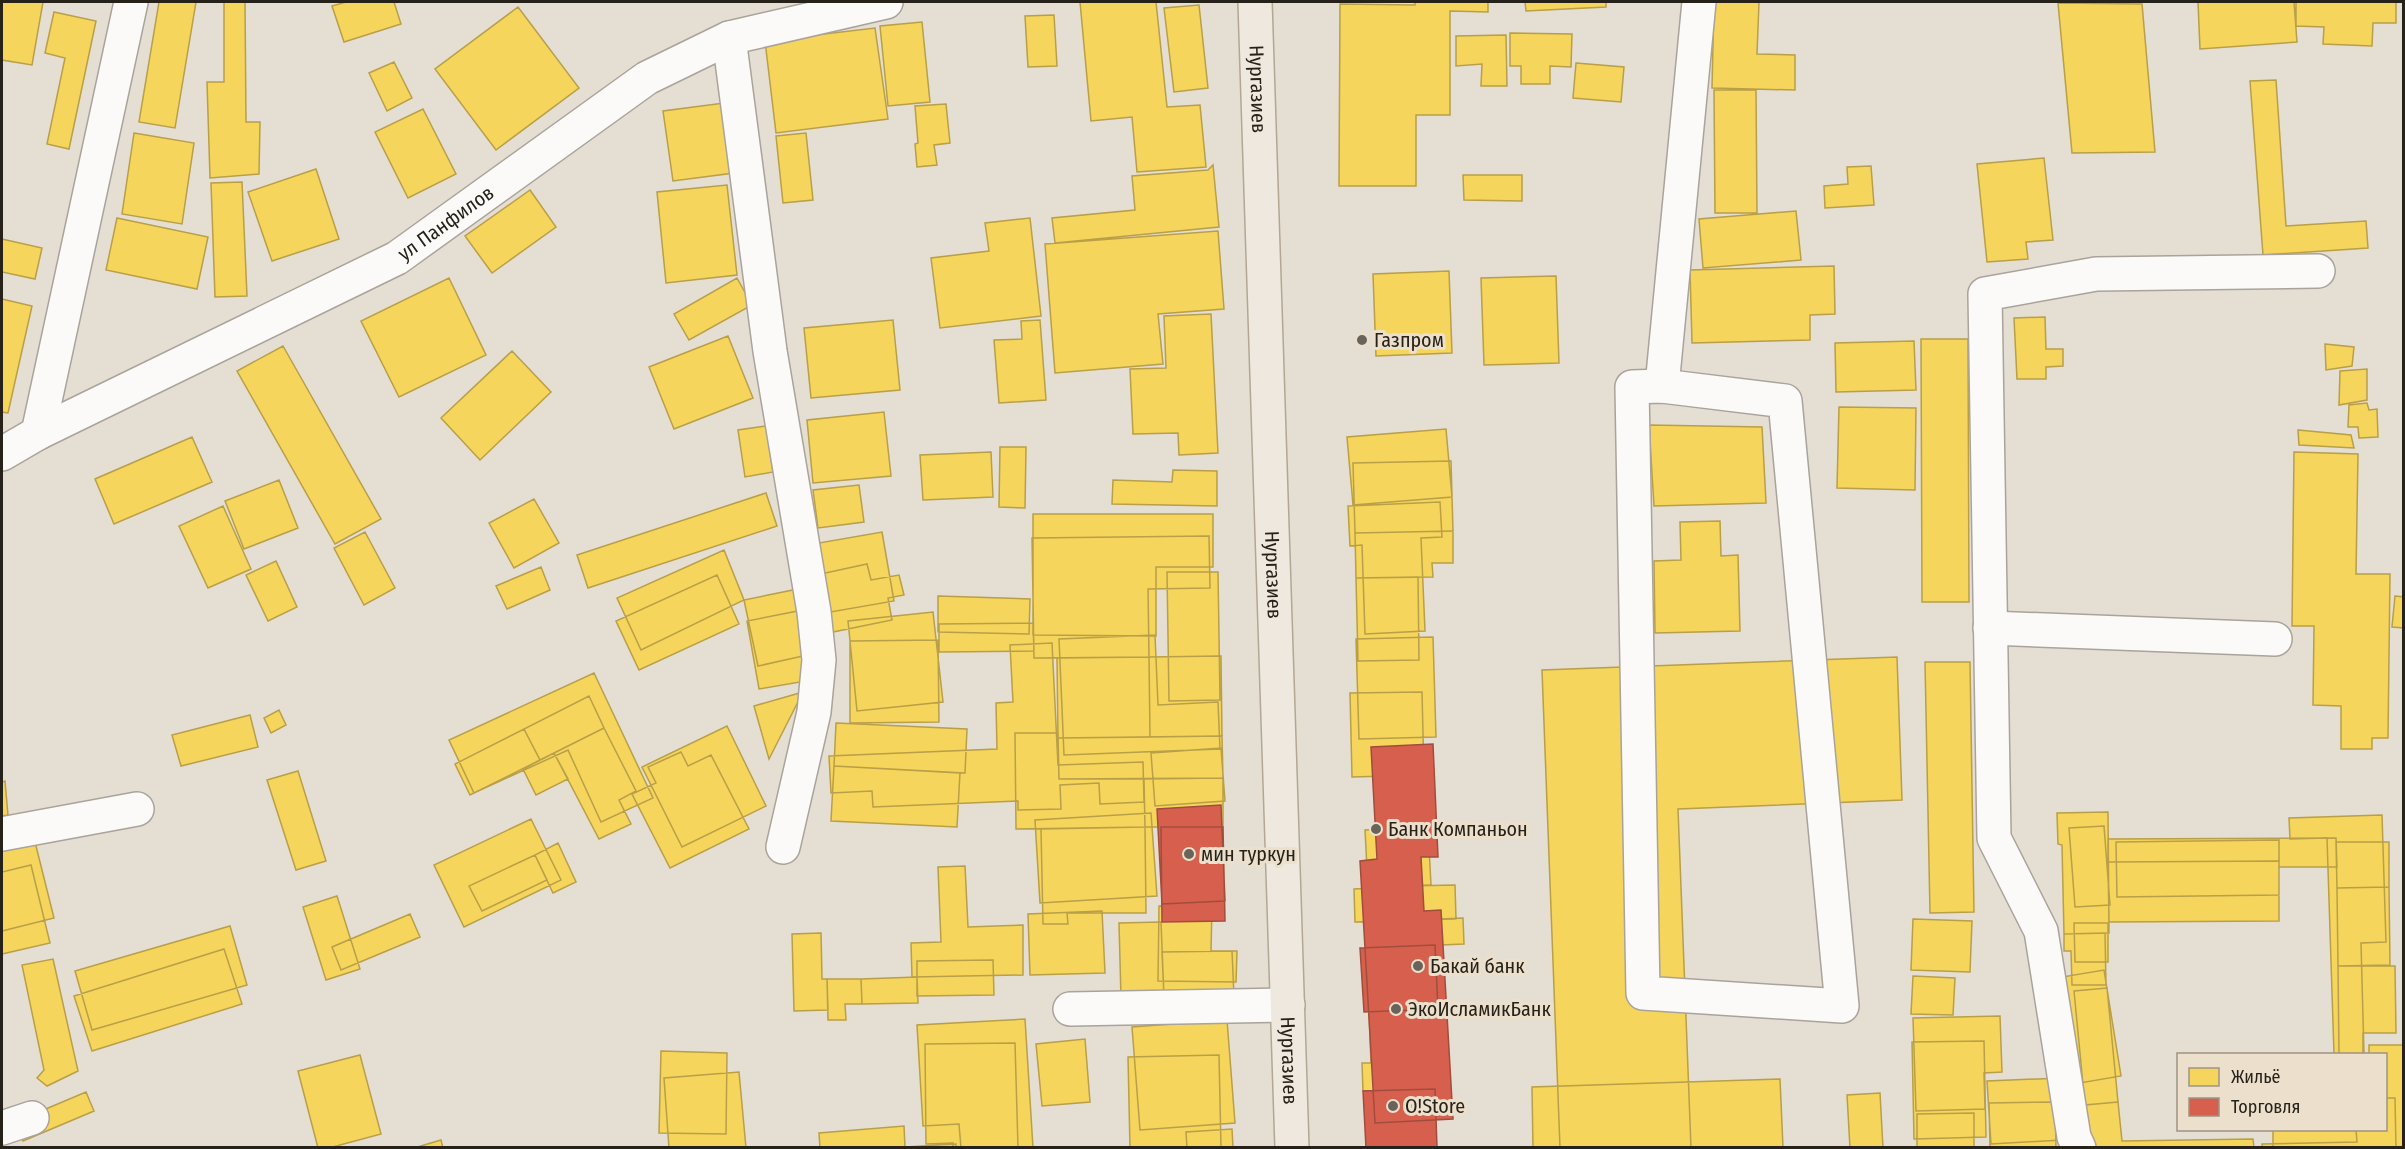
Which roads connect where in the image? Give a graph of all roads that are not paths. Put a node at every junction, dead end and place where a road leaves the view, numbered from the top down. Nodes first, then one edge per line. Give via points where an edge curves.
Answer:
1 (131, 2) edge
2 (886, 2) edge
3 (1255, 2) edge
4 (1699, 2) edge
5 (729, 39) junction
6 (2318, 271) dead end
7 (1662, 386) junction
8 (38, 433) junction
9 (2, 454) edge
10 (1990, 628) junction
11 (2275, 639) dead end
12 (137, 809) dead end
13 (2, 834) edge
14 (783, 847) dead end
15 (1288, 1005) junction
16 (1070, 1009) dead end
17 (32, 1118) dead end
18 (2, 1128) edge
19 (1292, 1148) edge
20 (2079, 1148) edge

1 - 8 street
2 - 5 street, ул Панфилов
3 - 15 main road, Нургазиев
4 - 7 street
5 - 8 street, ул Панфилов via 647,78 397,258
5 - 14 street via 770,351 819,660 814,712
6 - 10 street via 2096,274 1984,294
7 - 7 street via 1632,387 1643,993 1842,1006 1785,400
8 - 9 street, ул Панфилов
10 - 11 street
10 - 20 street via 1994,838 2041,931 2074,1137
12 - 13 street
15 - 16 street
15 - 19 main road, Нургазиев
17 - 18 street

